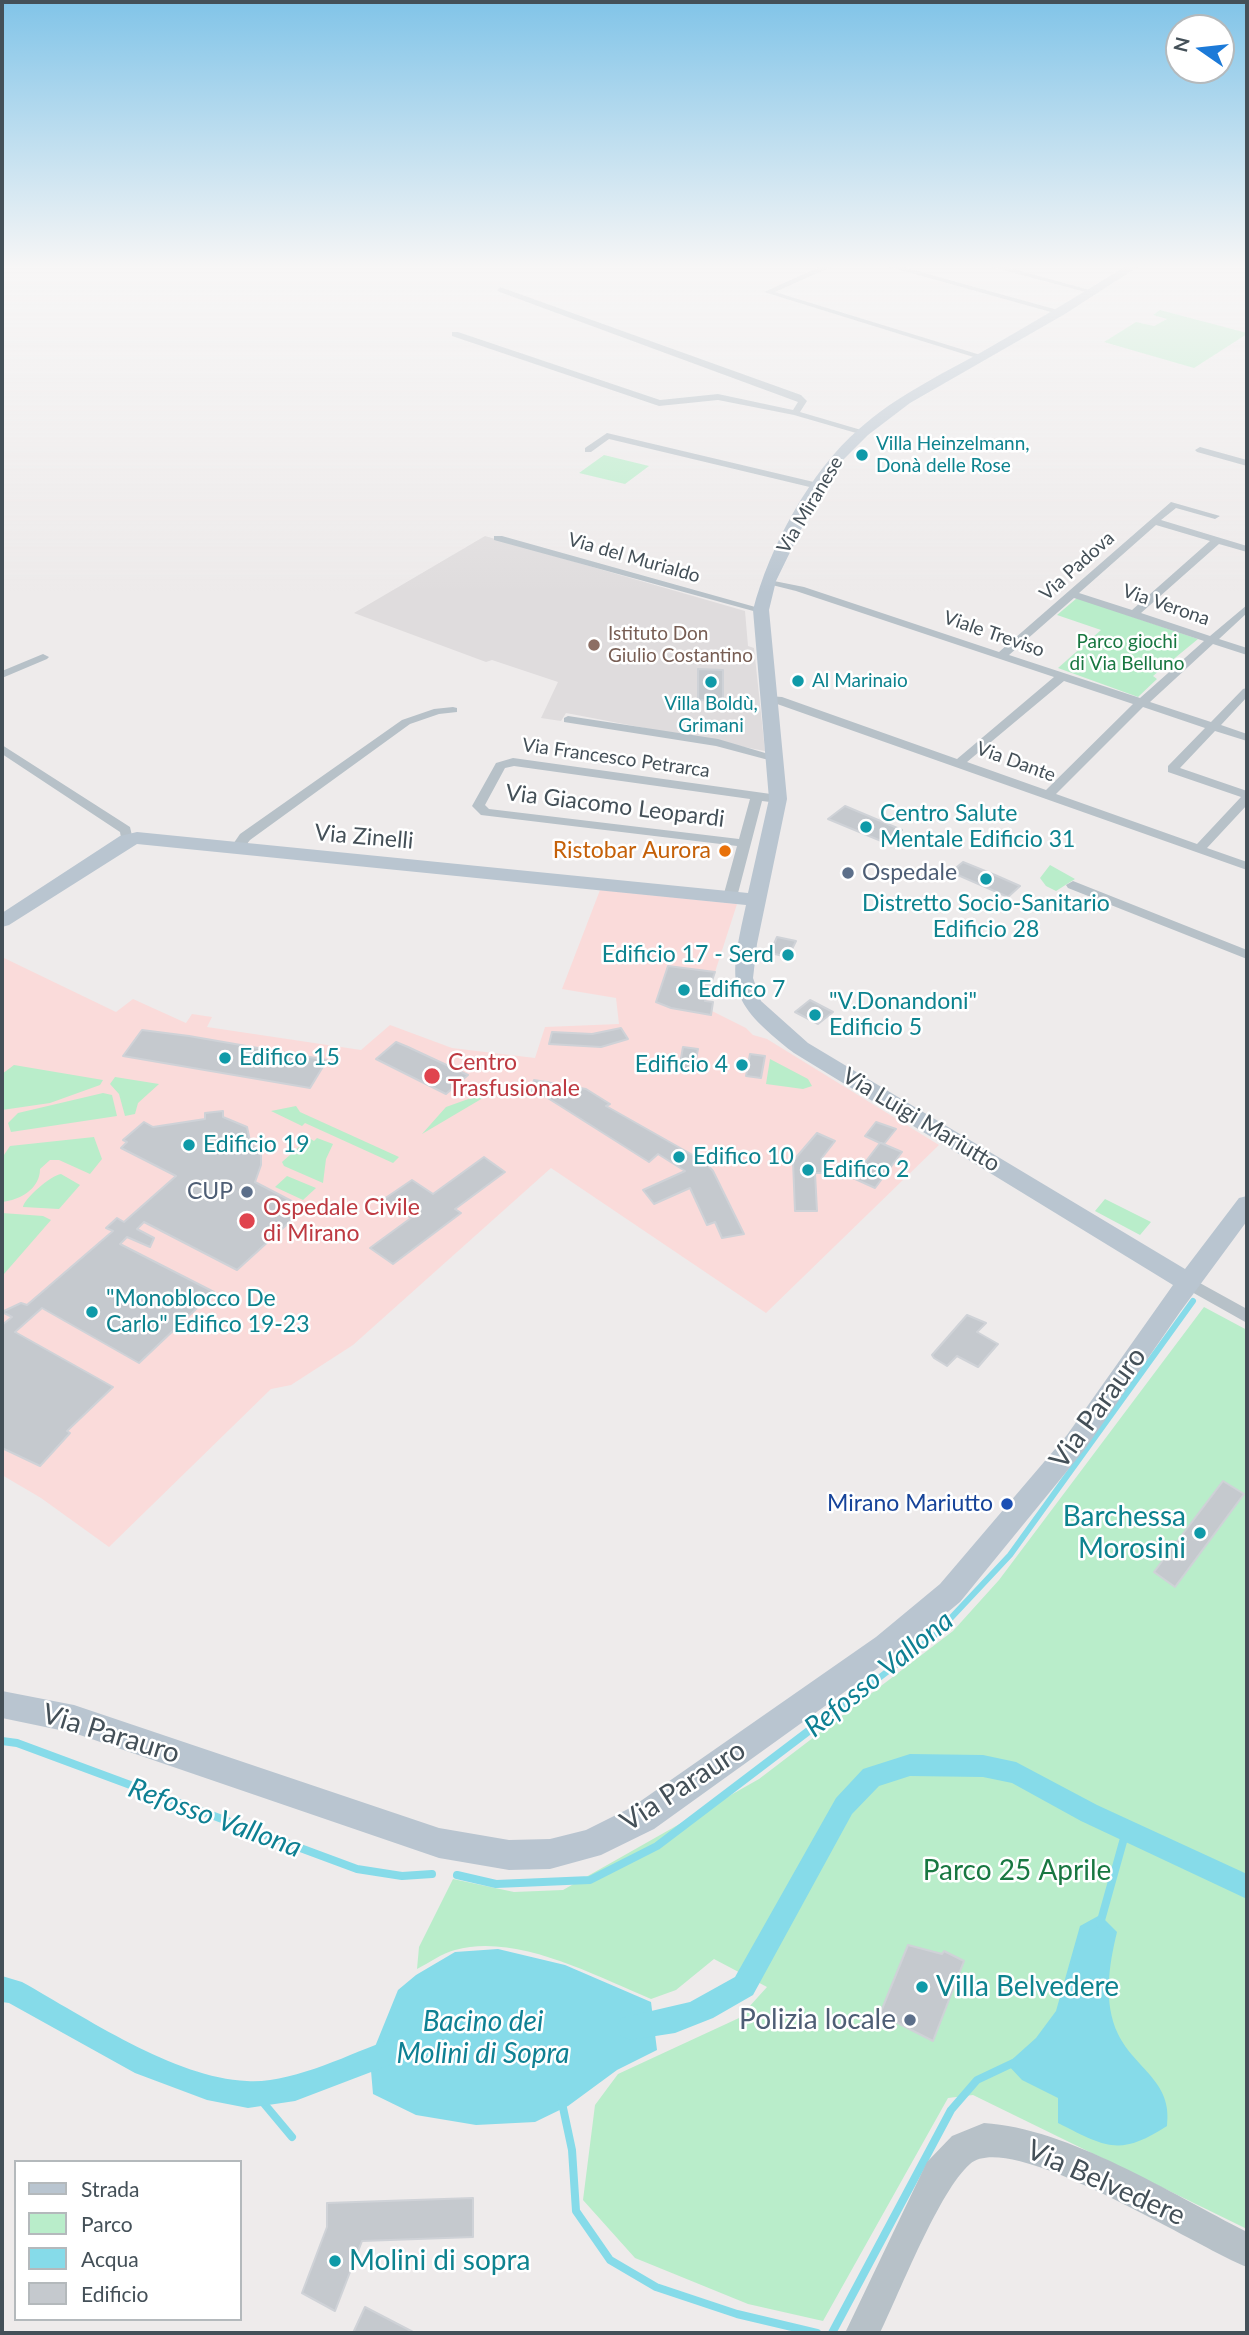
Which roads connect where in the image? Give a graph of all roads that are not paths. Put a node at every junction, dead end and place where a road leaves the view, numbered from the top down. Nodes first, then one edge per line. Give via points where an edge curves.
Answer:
1 (576, 375) edge
2 (741, 375) edge
3 (950, 375) edge
4 (795, 413) junction
5 (863, 432) junction
6 (588, 450) dead end
7 (1200, 450) dead end
8 (1247, 463) edge
9 (818, 486) junction
10 (1177, 490) dead end
11 (1174, 504) junction
12 (1215, 516) dead end
13 (1153, 522) junction
14 (498, 537) dead end
15 (1217, 540) junction
16 (1247, 549) edge
17 (768, 581) junction
18 (1073, 594) junction
19 (1247, 608) edge
20 (761, 610) junction
21 (1135, 613) junction
22 (1211, 639) junction
23 (1247, 652) edge
24 (1002, 655) junction
25 (43, 657) dead end
26 (2, 675) edge
27 (1063, 676) junction
28 (1247, 691) edge
29 (769, 699) junction
30 (1142, 703) junction
31 (453, 710) dead end
32 (568, 720) dead end
33 (1213, 727) junction
34 (1247, 738) edge
35 (2, 749) edge
36 (776, 758) junction
37 (960, 762) junction
38 (1049, 794) junction
39 (1247, 796) edge
40 (757, 797) junction
41 (778, 799) junction
42 (481, 810) joint
43 (127, 840) junction
44 (744, 843) junction
45 (1199, 849) junction
46 (235, 850) junction
47 (1247, 866) edge
48 (1073, 885) dead end
49 (730, 897) junction
50 (756, 900) junction
51 (2, 921) edge
52 (1247, 955) edge
53 (1247, 1204) edge
54 (1189, 1283) junction
55 (1247, 1317) edge
56 (2, 1705) edge
57 (1247, 2250) edge
58 (862, 2333) edge

1 - 4 street via 659,403 718,397
2 - 4 street via 800,398 803,401
3 - 5 main road, Via Miranese via 905,400
4 - 5 street
5 - 9 main road, Via Miranese via 836,457
6 - 9 street via 607,436
7 - 8 street
9 - 17 main road, Via Miranese
10 - 11 street via 1170,499
11 - 12 street
11 - 13 street, Via Padova
13 - 15 street
13 - 18 street, Via Padova
14 - 20 street, Via del Murialdo
15 - 16 street
15 - 21 street
17 - 20 main road, Via Miranese
17 - 24 street, Viale Treviso
18 - 21 street, Via Verona
18 - 24 street, Via Padova
19 - 22 street
20 - 29 main road, Via Miranese
21 - 22 street, Via Verona
22 - 23 street, Via Verona
22 - 30 street
24 - 27 street, Viale Treviso
25 - 26 street
27 - 30 street, Viale Treviso
27 - 37 street
28 - 33 street
29 - 36 main road, Via Miranese
29 - 37 street, Via Dante
30 - 33 street, Viale Treviso
30 - 38 street
31 - 46 street via 406,722 245,837
32 - 36 street via 718,743
33 - 34 street, Viale Treviso
33 - 39 street via 1172,769
35 - 43 street via 126,830
36 - 41 main road, Via Miranese
37 - 38 street, Via Dante
38 - 45 street, Via Dante
39 - 45 street
40 - 41 street, Via Francesco Petrarca
40 - 42 street, Via Francesco Petrarca via 513,762 500,766 478,806
40 - 44 street
41 - 50 main road, Via Miranese
42 - 44 street, Via Giacomo Leopardi
43 - 46 main road, Via Zinelli
43 - 51 main road
44 - 49 street
45 - 47 street, Via Dante
46 - 49 main road, Via Zinelli
48 - 52 street
49 - 50 main road, Via Zinelli
50 - 54 main road, Via Luigi Mariutto via 743,978 751,1003 774,1027
53 - 54 main road, Via Parauro
54 - 55 street
54 - 56 main road, Via Parauro via 1076,1441 950,1593 886,1646 643,1818 590,1844 551,1854 509,1855 439,1843 74,1719
57 - 58 street, Via Belvedere via 1067,2161 1002,2138 982,2139 952,2157 939,2174

